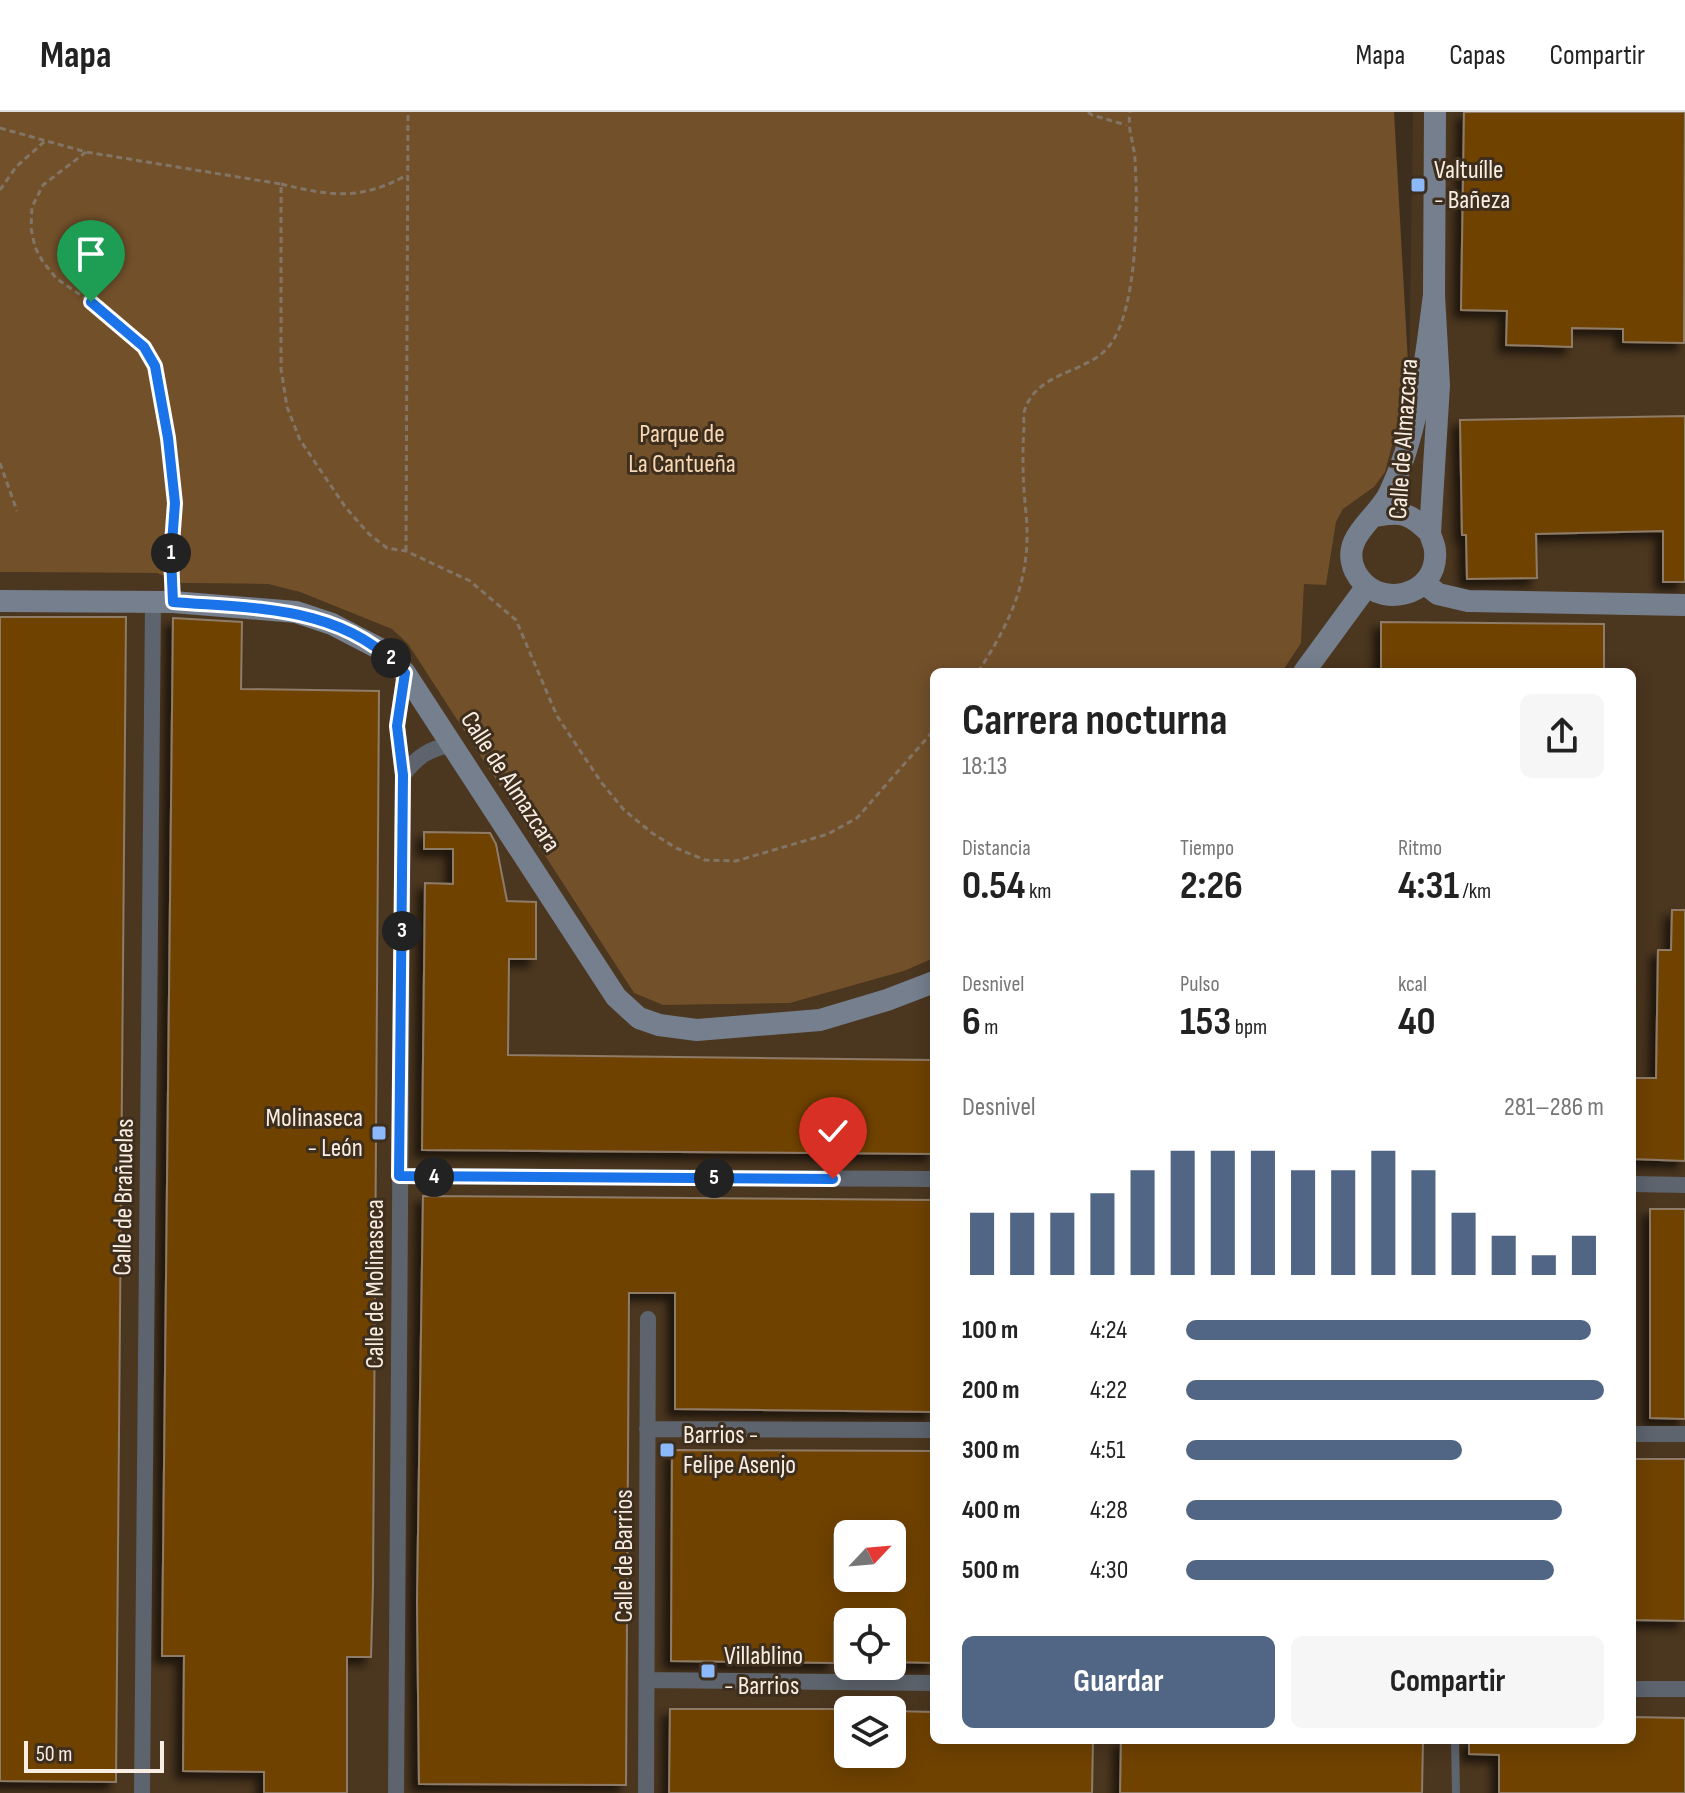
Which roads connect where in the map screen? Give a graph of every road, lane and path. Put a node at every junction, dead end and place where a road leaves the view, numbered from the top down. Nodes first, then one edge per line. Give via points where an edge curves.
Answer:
1 (408, 112) edge
2 (1088, 112) edge
3 (1130, 112) edge
4 (1435, 112) edge
5 (1128, 125) junction
6 (0, 128) edge
7 (46, 140) junction
8 (86, 152) junction
9 (407, 175) junction
10 (281, 184) junction
11 (0, 190) edge
12 (1434, 295) junction
13 (0, 463) edge
14 (17, 511) dead end
15 (1375, 516) junction
16 (1430, 533) junction
17 (406, 551) junction
18 (1424, 583) junction
19 (1367, 586) junction
20 (0, 601) edge
21 (163, 602) junction
22 (1685, 605) edge
23 (981, 668) edge
24 (1307, 668) edge
25 (405, 673) junction
26 (930, 735) edge
27 (452, 745) junction
28 (403, 775) junction
29 (930, 984) edge
30 (399, 1176) junction
31 (930, 1179) edge
32 (1636, 1184) edge
33 (1685, 1185) edge
34 (648, 1319) dead end
35 (647, 1429) junction
36 (930, 1430) edge
37 (1636, 1434) edge
38 (1685, 1434) edge
39 (648, 1680) junction
40 (930, 1683) edge
41 (1636, 1689) edge
42 (1685, 1689) edge
43 (1455, 1744) edge
44 (142, 1793) edge
45 (396, 1793) edge
46 (646, 1793) edge
47 (1456, 1793) edge

1 - 9 path
2 - 5 path
3 - 5 path
4 - 12 street, Calle de Almazcara
5 - 23 path via 1135,156 1136,213 1121,320 1101,356 1039,388 1024,410 1027,555 1020,592
6 - 7 path
7 - 8 path
7 - 11 path
8 - 10 path
8 - 21 path via 43,185 32,207 31,228 35,247 57,279 144,347 155,366 175,503
9 - 10 path via 363,193 326,195
9 - 17 path
10 - 17 path via 279,338 287,407 300,440 346,508 387,548
12 - 15 street, Calle de Almazcara via 1422,388 1406,452
12 - 16 street, Calle de Almazcara via 1439,385
13 - 14 path
15 - 16 street, Calle de Almazcara via 1396,512 1415,518
15 - 19 street, Calle de Almazcara via 1359,530 1352,549 1354,570
16 - 18 street via 1433,568
17 - 26 path via 470,581 516,620 557,716 601,782 652,833 705,860 736,861 828,834 857,818
18 - 19 street via 1396,596
18 - 22 street via 1438,594 1468,601
19 - 24 street
20 - 21 street, Calle de Almazcara
21 - 25 street, Calle de Almazcara via 296,612 386,652
21 - 44 street, Calle de Brañuelas
25 - 27 street, Calle de Almazcara
25 - 28 street, Calle de Molinaseca via 397,726
27 - 28 street via 424,752
27 - 29 street, Calle de Almazcara via 616,997 639,1018 697,1030 820,1020
28 - 30 street, Calle de Molinaseca
30 - 31 street
30 - 45 street, Calle de Molinaseca
32 - 33 street
34 - 35 street, Calle de Barrios
35 - 36 street
35 - 39 street, Calle de Barrios
37 - 38 street
39 - 40 street
39 - 46 street, Calle de Barrios
41 - 42 street
43 - 47 lane

